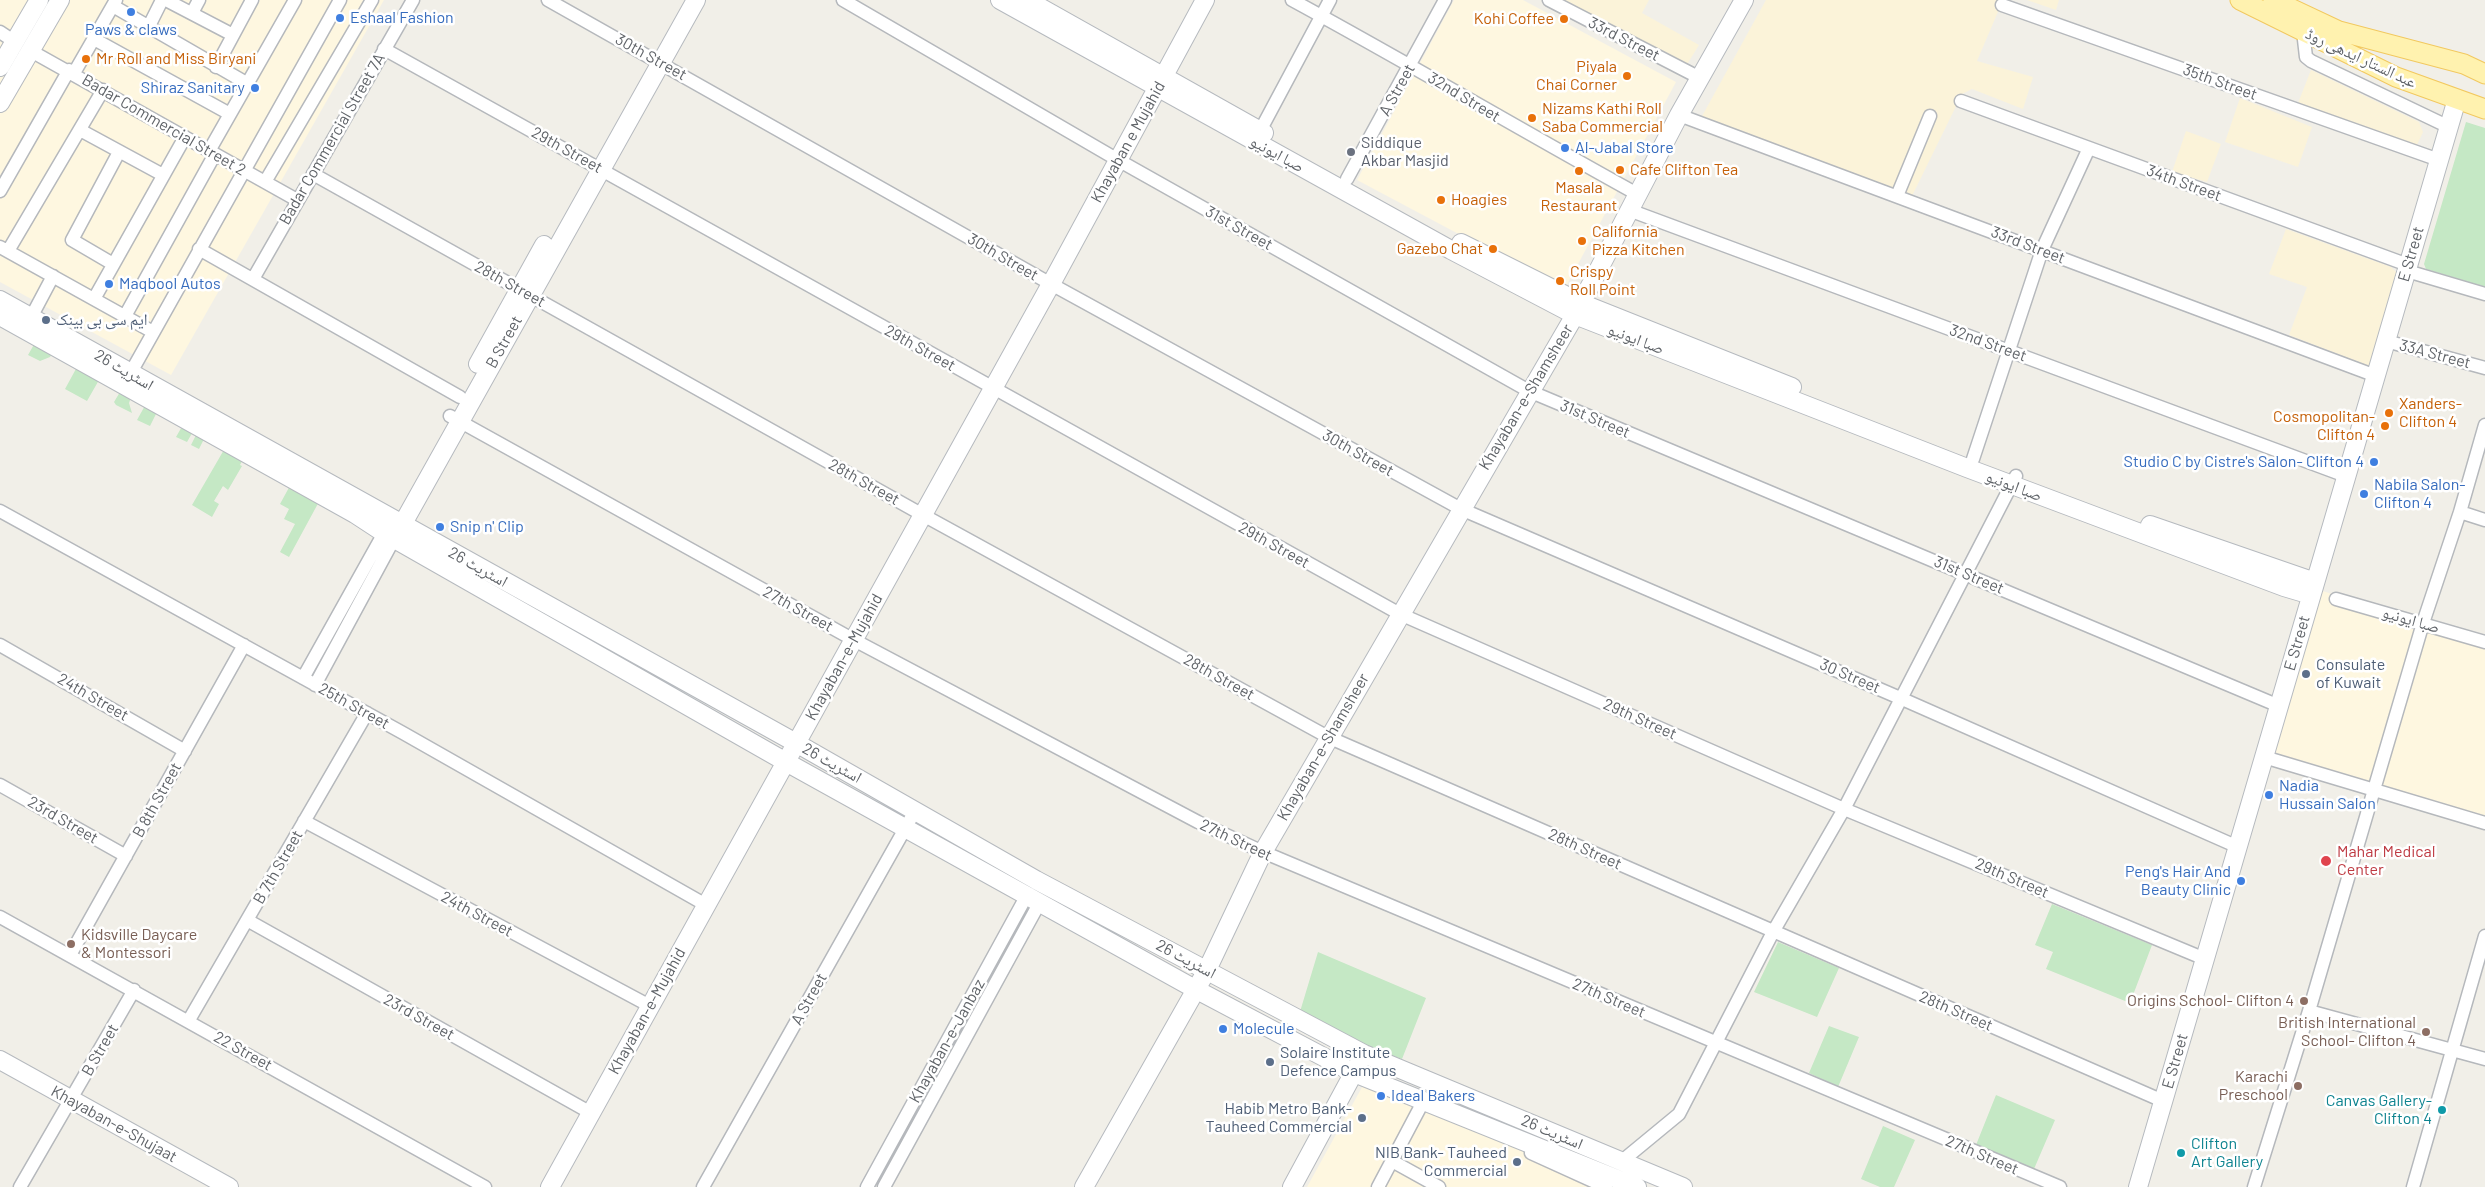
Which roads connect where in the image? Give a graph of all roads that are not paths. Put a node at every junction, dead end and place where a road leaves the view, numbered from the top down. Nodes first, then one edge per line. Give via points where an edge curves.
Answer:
1 (39, 0) edge
2 (60, 0) edge
3 (162, 0) edge
4 (166, 0) edge
5 (200, 0) edge
6 (252, 0) edge
7 (295, 0) edge
8 (340, 0) edge
9 (372, 0) edge
10 (413, 0) edge
11 (548, 0) edge
12 (682, 0) edge
13 (696, 0) edge
14 (844, 0) edge
15 (1000, 0) edge
16 (1027, 0) edge
17 (1205, 0) edge
18 (1292, 0) edge
19 (1330, 0) edge
20 (1446, 0) edge
21 (1549, 0) edge
22 (1744, 0) edge
23 (2240, 0) edge
24 (2273, 0) edge
25 (114, 3) edge
26 (2002, 5) dead end
27 (192, 14) junction
28 (1321, 16) junction
29 (149, 26) junction
30 (2303, 31) junction
31 (0, 32) edge
32 (233, 35) junction
33 (94, 39) junction
34 (15, 42) junction
35 (384, 49) junction
36 (31, 50) junction
37 (2420, 53) junction
38 (656, 60) junction
39 (1411, 65) junction
40 (216, 67) junction
41 (0, 68) edge
42 (71, 72) junction
43 (2485, 74) edge
44 (1700, 78) junction
45 (1161, 83) junction
46 (2412, 83) junction
47 (248, 84) junction
48 (103, 90) junction
49 (2457, 99) junction
50 (1961, 101) dead end
51 (0, 102) edge
52 (2485, 109) edge
53 (230, 114) junction
54 (1679, 115) junction
55 (1930, 116) dead end
56 (2449, 128) junction
57 (80, 130) junction
58 (1260, 130) junction
59 (185, 136) junction
60 (2089, 148) junction
61 (119, 152) junction
62 (212, 152) junction
63 (1118, 160) junction
64 (2439, 160) junction
65 (596, 166) junction
66 (243, 170) junction
67 (313, 174) junction
68 (163, 175) junction
69 (1347, 179) junction
70 (265, 182) junction
71 (0, 191) edge
72 (1637, 194) junction
73 (1897, 196) junction
74 (297, 200) junction
75 (1629, 210) junction
76 (4, 249) edge
77 (199, 249) junction
78 (2042, 250) junction
79 (114, 264) junction
80 (2407, 268) junction
81 (53, 276) junction
82 (253, 279) junction
83 (1051, 284) junction
84 (525, 293) junction
85 (2485, 294) edge
86 (94, 299) junction
87 (0, 300) edge
88 (1578, 309) junction
89 (0, 316) edge
90 (125, 316) junction
91 (28, 323) junction
92 (153, 332) junction
93 (2386, 341) junction
94 (2008, 351) junction
95 (2485, 368) edge
96 (130, 374) junction
97 (2376, 376) junction
98 (993, 389) junction
99 (1529, 391) junction
100 (460, 397) junction
101 (455, 418) junction
102 (2485, 425) edge
103 (1972, 459) junction
104 (2346, 476) junction
105 (2014, 481) junction
106 (1460, 509) junction
107 (0, 511) edge
108 (2460, 512) junction
109 (923, 515) junction
110 (2485, 520) edge
111 (393, 529) junction
112 (1966, 573) junction
113 (2313, 589) junction
114 (2336, 599) dead end
115 (1400, 614) junction
116 (2423, 624) junction
117 (854, 640) junction
118 (2485, 642) edge
119 (0, 645) edge
120 (244, 645) junction
121 (303, 678) junction
122 (315, 685) junction
123 (1900, 698) junction
124 (2279, 706) junction
125 (367, 713) junction
126 (1328, 737) junction
127 (796, 743) junction
128 (185, 751) junction
129 (2264, 757) junction
130 (786, 762) junction
131 (0, 784) edge
132 (2375, 792) junction
133 (1844, 809) junction
134 (915, 811) junction
135 (304, 821) junction
136 (2485, 824) edge
137 (906, 827) junction
138 (2238, 847) junction
139 (1263, 852) junction
140 (126, 856) junction
141 (1034, 898) junction
142 (706, 906) junction
143 (0, 917) edge
144 (247, 920) junction
145 (1773, 932) junction
146 (2485, 936) edge
147 (70, 955) junction
148 (2205, 959) junction
149 (1206, 970) junction
150 (1195, 989) junction
151 (134, 990) junction
152 (650, 1006) junction
153 (2309, 1011) junction
154 (189, 1020) junction
155 (1715, 1043) junction
156 (2453, 1051) junction
157 (1364, 1054) junction
158 (0, 1060) edge
159 (2485, 1060) edge
160 (0, 1073) edge
161 (1354, 1073) junction
162 (2163, 1101) junction
163 (1423, 1102) junction
164 (68, 1105) junction
165 (591, 1113) junction
166 (1392, 1160) junction
167 (1622, 1162) junction
168 (1612, 1184) edge
169 (1436, 1186) edge
170 (20, 1187) edge
171 (205, 1187) edge
172 (229, 1187) edge
173 (485, 1187) edge
174 (550, 1187) edge
175 (703, 1187) edge
176 (867, 1187) edge
177 (884, 1187) edge
178 (1084, 1187) edge
179 (1292, 1187) edge
180 (1378, 1187) edge
181 (1637, 1187) edge
182 (1683, 1187) edge
183 (2060, 1187) edge
184 (2138, 1187) edge
185 (2254, 1187) edge
186 (2413, 1187) edge

1 - 34 main road
2 - 36 main road
3 - 29 street
4 - 27 street
5 - 27 street
6 - 32 street
7 - 47 street
8 - 66 street
9 - 70 street
10 - 35 street, Badar Commercial Street 7A
11 - 38 street, 30th Street
12 - 38 main road, B Street
13 - 38 main road, B Street
14 - 63 street, 31st Street
15 - 45 main road, صبا ایونیو
16 - 45 main road, صبا ایونیو
17 - 45 main road, Khayaban e Mujahid
18 - 28 street, 32nd Street
19 - 28 street
20 - 39 street, A Street
21 - 44 street, 33rd Street
22 - 44 main road, Khayaban-e-Shamsheer
23 - 30 main road, عبد الستار ایدھی روڈ
24 - 37 main road, عبد الستار ایدھی روڈ via 2339,31
25 - 29 street
25 - 33 street
26 - 64 street, 35th Street
27 - 32 street
28 - 39 street, 32nd Street
28 - 58 street
29 - 40 street
30 - 46 main road, عبد الستار ایدھی روڈ
30 - 56 street via 2306,57 2311,61
31 - 34 street
32 - 40 street
33 - 42 street
33 - 53 street
34 - 41 main road
35 - 65 street, 29th Street
35 - 67 street, Badar Commercial Street 7A
36 - 42 street, Badar Commercial Street 2
36 - 51 main road
37 - 43 main road, عبد الستار ایدھی روڈ via 2464,64
37 - 46 main road
38 - 65 main road, B Street
38 - 83 street, 30th Street
39 - 69 street, A Street
39 - 72 street, 32nd Street via 1463,98
40 - 47 street
42 - 48 street, Badar Commercial Street 2
42 - 71 street
44 - 54 main road, Khayaban-e-Shamsheer
45 - 58 main road, صبا ایونیو
45 - 63 main road, Khayaban e Mujahid
45 - 88 main road, صبا ایونیو
46 - 49 main road, عبد الستار ایدھی روڈ
47 - 53 street
48 - 57 street
48 - 59 street, Badar Commercial Street 2
49 - 52 main road, عبد الستار ایدھی روڈ
49 - 56 main road, E Street
50 - 60 street, 34th Street
53 - 62 street
54 - 72 main road, Khayaban-e-Shamsheer
54 - 73 street, 33rd Street
55 - 73 street
56 - 64 main road, E Street
57 - 61 street
57 - 76 street
58 - 69 main road, صبا ایونیو
59 - 62 street, Badar Commercial Street 2
59 - 68 street
60 - 78 street
60 - 80 street, 34th Street
61 - 68 street
61 - 79 street via 72,240
62 - 66 street, Badar Commercial Street 2
62 - 90 street
63 - 83 main road, Khayaban e Mujahid
63 - 99 street, 31st Street
64 - 80 main road, E Street
65 - 84 main road, B Street
65 - 98 street, 29th Street
66 - 70 street, Badar Commercial Street 2
66 - 77 street
67 - 74 street, Badar Commercial Street 7A
67 - 84 street, 28th Street
68 - 79 street
69 - 88 main road, صبا ایونیو
70 - 74 street, Badar Commercial Street 2
72 - 75 main road, Khayaban-e-Shamsheer
73 - 78 street, 33rd Street
74 - 82 street, Badar Commercial Street 7A
75 - 88 main road, Khayaban-e-Shamsheer
75 - 94 street, 32nd Street
76 - 81 street
77 - 82 street
77 - 92 street
78 - 94 street
78 - 97 street, 33rd Street
79 - 86 street
80 - 85 street, 34th Street
80 - 93 main road, E Street
81 - 86 street
81 - 91 street
82 - 100 street
83 - 98 main road, Khayaban-e-Mujahid
83 - 106 street, 30th Street
84 - 100 main road, B Street
84 - 101 main road, B Street
84 - 109 street, 28th Street
86 - 90 street
87 - 91 main road, اسٹریٹ 26
88 - 99 main road, Khayaban-e-Shamsheer
88 - 103 main road, صبا ایونیو
88 - 105 main road, صبا ایونیو
89 - 91 main road, اسٹریٹ 26
90 - 92 street
91 - 96 main road, اسٹریٹ 26
91 - 111 main road, اسٹریٹ 26 via 355,514
92 - 96 street
93 - 95 street, 33A Street
93 - 97 main road, E Street
94 - 103 street
94 - 104 street, 32nd Street
96 - 111 main road, اسٹریٹ 26
97 - 104 main road, E Street
98 - 109 main road, Khayaban-e-Mujahid
98 - 115 street, 29th Street
99 - 106 main road, Khayaban-e-Shamsheer
99 - 112 street, 31st Street
100 - 101 main road, B Street
101 - 111 main road, B Street
101 - 117 street, 27th Street
102 - 108 street
103 - 105 main road, صبا ایونیو
104 - 113 main road, E Street
105 - 112 street
105 - 113 main road, صبا ایونیو
106 - 115 main road, Khayaban-e-Shamsheer
106 - 123 street, 30 Street
107 - 120 street, 25th Street
108 - 110 street
108 - 116 street
109 - 117 main road, Khayaban-e-Mujahid
109 - 126 street, 28th Street
111 - 121 street, B Street
111 - 122 street, B Street
111 - 127 main road, اسٹریٹ 26
111 - 130 main road, اسٹریٹ 26
112 - 123 street
112 - 124 street, 31st Street
113 - 124 main road, E Street
114 - 116 street, صبا ایونیو
115 - 126 main road, Khayaban-e-Shamsheer
115 - 133 street, 29th Street
116 - 118 street, صبا ایونیو
116 - 132 street
117 - 127 main road, Khayaban-e-Mujahid
117 - 139 street, 27th Street via 1198,822
119 - 128 street, 24th Street
120 - 121 street, 25th Street
120 - 128 street, B 8th Street
121 - 122 street, 25th Street
122 - 125 street, 25th Street
123 - 133 street
123 - 138 street, 30 Street
124 - 129 main road, E Street
125 - 135 street, B 7th Street
125 - 142 street, 25th Street
126 - 139 main road, Khayaban-e-Shamsheer
126 - 145 street, 28th Street
127 - 130 main road, Khayaban-e-Mujahid
127 - 134 main road, اسٹریٹ 26
128 - 140 street, B 8th Street
129 - 132 street
129 - 138 main road, E Street
130 - 137 main road, اسٹریٹ 26
130 - 142 main road, Khayaban-e-Mujahid
131 - 140 street, 23rd Street
132 - 136 street
132 - 153 street
133 - 145 street
133 - 148 street, 29th Street
134 - 137 street, A Street
134 - 149 main road, اسٹریٹ 26 via 1036,880
135 - 144 street, B 7th Street
135 - 152 street, 24th Street
137 - 141 main road, اسٹریٹ 26
137 - 175 street, A Street
138 - 148 main road, E Street
139 - 149 main road, Khayaban-e-Shamsheer
139 - 155 street, 27th Street
140 - 147 street, B 8th Street
141 - 150 main road, اسٹریٹ 26
141 - 176 street, Khayaban-e-Janbaz
141 - 177 street, Khayaban-e-Janbaz
142 - 152 main road, Khayaban-e-Mujahid
143 - 147 street, 22 Street
144 - 154 street, B 7th Street
144 - 165 street, 23rd Street
145 - 155 street
145 - 162 street, 28th Street
146 - 156 street
147 - 151 street, 22 Street
148 - 162 main road, E Street
149 - 150 main road, Khayaban-e-Shamsheer
149 - 157 main road, اسٹریٹ 26
150 - 161 main road, اسٹریٹ 26
150 - 178 main road, Khayaban-e-Shamsheer
151 - 154 street, 22 Street
151 - 164 street, B Street
152 - 165 main road, Khayaban-e-Mujahid
153 - 156 street
153 - 185 street
154 - 173 street, 22 Street
155 - 167 street via 1679,1114
155 - 183 street, 27th Street
156 - 159 street
156 - 186 street
157 - 161 main road
157 - 167 main road, اسٹریٹ 26
158 - 164 main road, Khayaban-e-Shujaat
160 - 164 main road, Khayaban-e-Shujaat
161 - 163 main road, اسٹریٹ 26
161 - 179 main road
162 - 184 main road, E Street
163 - 166 street
163 - 168 main road, اسٹریٹ 26
164 - 170 street, B Street
164 - 171 main road, Khayaban-e-Shujaat
164 - 172 main road, Khayaban-e-Shujaat
165 - 174 main road, Khayaban-e-Mujahid
166 - 169 street
166 - 180 street
167 - 182 main road, اسٹریٹ 26
168 - 181 main road, اسٹریٹ 26

